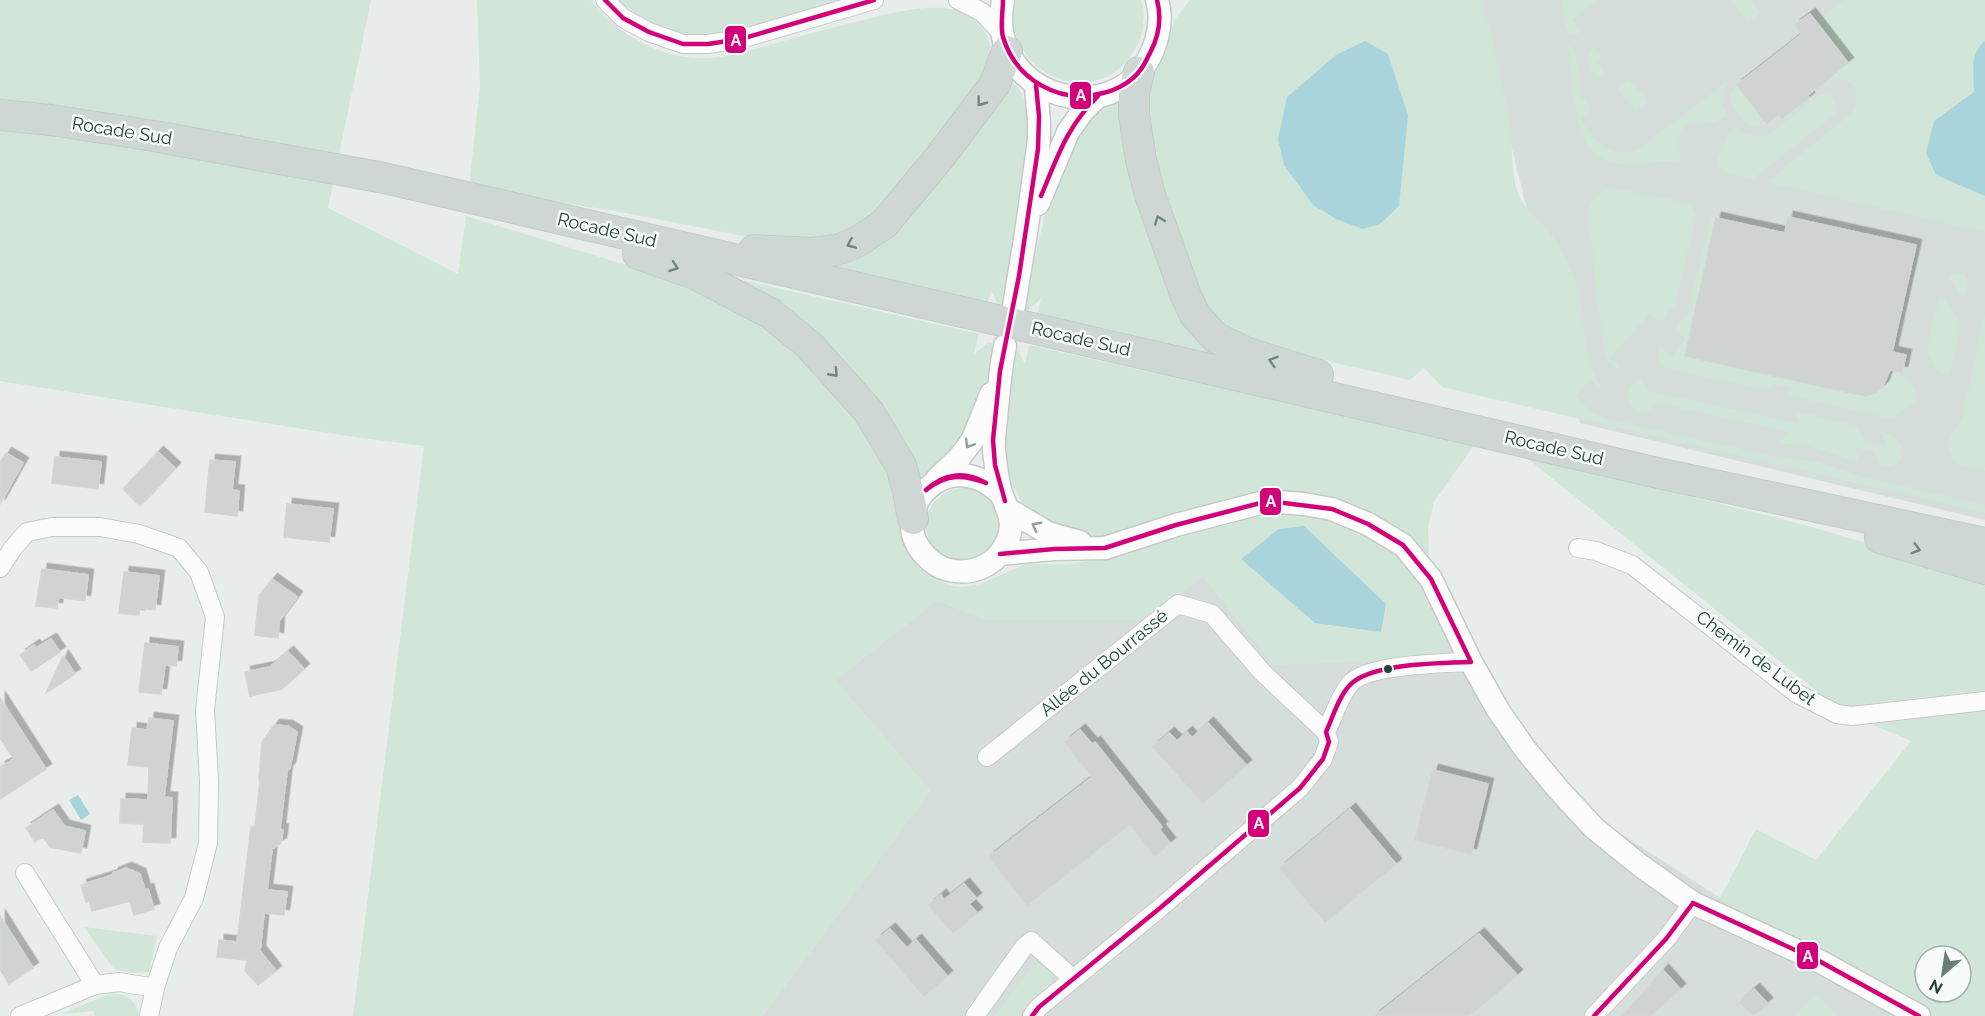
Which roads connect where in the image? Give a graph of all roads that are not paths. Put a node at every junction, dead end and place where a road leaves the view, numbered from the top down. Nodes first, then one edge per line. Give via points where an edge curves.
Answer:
1 (605, 0) edge
2 (874, 0) edge
3 (958, 0) edge
4 (1003, 0) edge
5 (1157, 0) edge
6 (1004, 41) junction
7 (1139, 72) junction
8 (1036, 85) junction
9 (1098, 96) junction
10 (0, 115) edge
11 (479, 200) junction
12 (1026, 233) junction
13 (676, 246) junction
14 (1014, 306) dead end
15 (1005, 346) dead end
16 (1000, 370) junction
17 (1426, 418) junction
18 (1658, 473) junction
19 (932, 484) junction
20 (1005, 502) junction
21 (913, 519) junction
22 (1985, 543) edge
23 (1105, 548) junction
24 (1578, 548) dead end
25 (1000, 554) junction
26 (0, 568) edge
27 (1985, 569) edge
28 (1471, 662) junction
29 (1985, 701) edge
30 (1326, 732) junction
31 (987, 757) dead end
32 (25, 873) dead end
33 (1693, 903) junction
34 (1073, 979) junction
35 (95, 984) junction
36 (155, 988) junction
37 (20, 1016) edge
38 (150, 1016) edge
39 (975, 1016) edge
40 (1032, 1016) edge
41 (1594, 1016) edge
42 (1919, 1016) edge

1 - 2 street via 623,18 649,32 683,44 708,44 741,39
3 - 6 street via 982,12
4 - 6 street via 1000,12
5 - 7 street via 1159,30 1152,52
6 - 8 street via 1019,70
6 -> 13 main road via 995,84 884,224 857,242 837,250 812,253
7 - 9 street via 1120,87
17 -> 7 main road via 1392,399 1248,354 1216,338 1195,315 1150,195 1141,160 1134,115
8 - 9 street via 1076,98
8 - 12 street via 1039,140
9 - 12 street via 1068,132
10 - 11 main road, Rocade Sud via 154,136 384,178
11 - 13 main road, Rocade Sud
11 -> 21 main road via 695,274 770,313 810,346 869,412 901,466
12 - 14 street
13 - 17 main road, Rocade Sud
15 - 16 street
16 -> 19 street via 972,441
16 - 20 street via 993,448
17 - 18 main road, Rocade Sud
18 - 22 main road, Rocade Sud
18 -> 27 main road, Rocade Sud
19 - 20 street via 962,474 977,477 991,484
19 - 21 street via 922,494
23 -> 20 street via 1048,532
20 - 25 street via 1011,525
21 - 25 street via 920,549 943,569 974,571
23 - 25 street
23 - 28 street via 1268,501 1332,509 1403,545 1431,579
24 - 29 street, Chemin de Lubet via 1632,565 1796,693 1837,714 1852,716
26 - 36 street via 27,532 52,527 100,527 139,534 179,548 199,572 215,617 205,710 208,843 194,898 168,948
28 - 30 street via 1419,664 1364,673 1350,683
28 - 33 street via 1498,710 1558,789 1594,828
30 - 31 street, Allée du Bourrassé via 1263,673 1212,614 1178,604
30 - 34 street via 1329,742 1323,759 1300,788
32 - 35 street
33 - 41 street via 1666,939
33 - 42 street via 1819,961
34 - 39 street via 1030,941
34 - 40 street
35 - 36 street via 119,982
35 - 37 street
36 - 38 street

